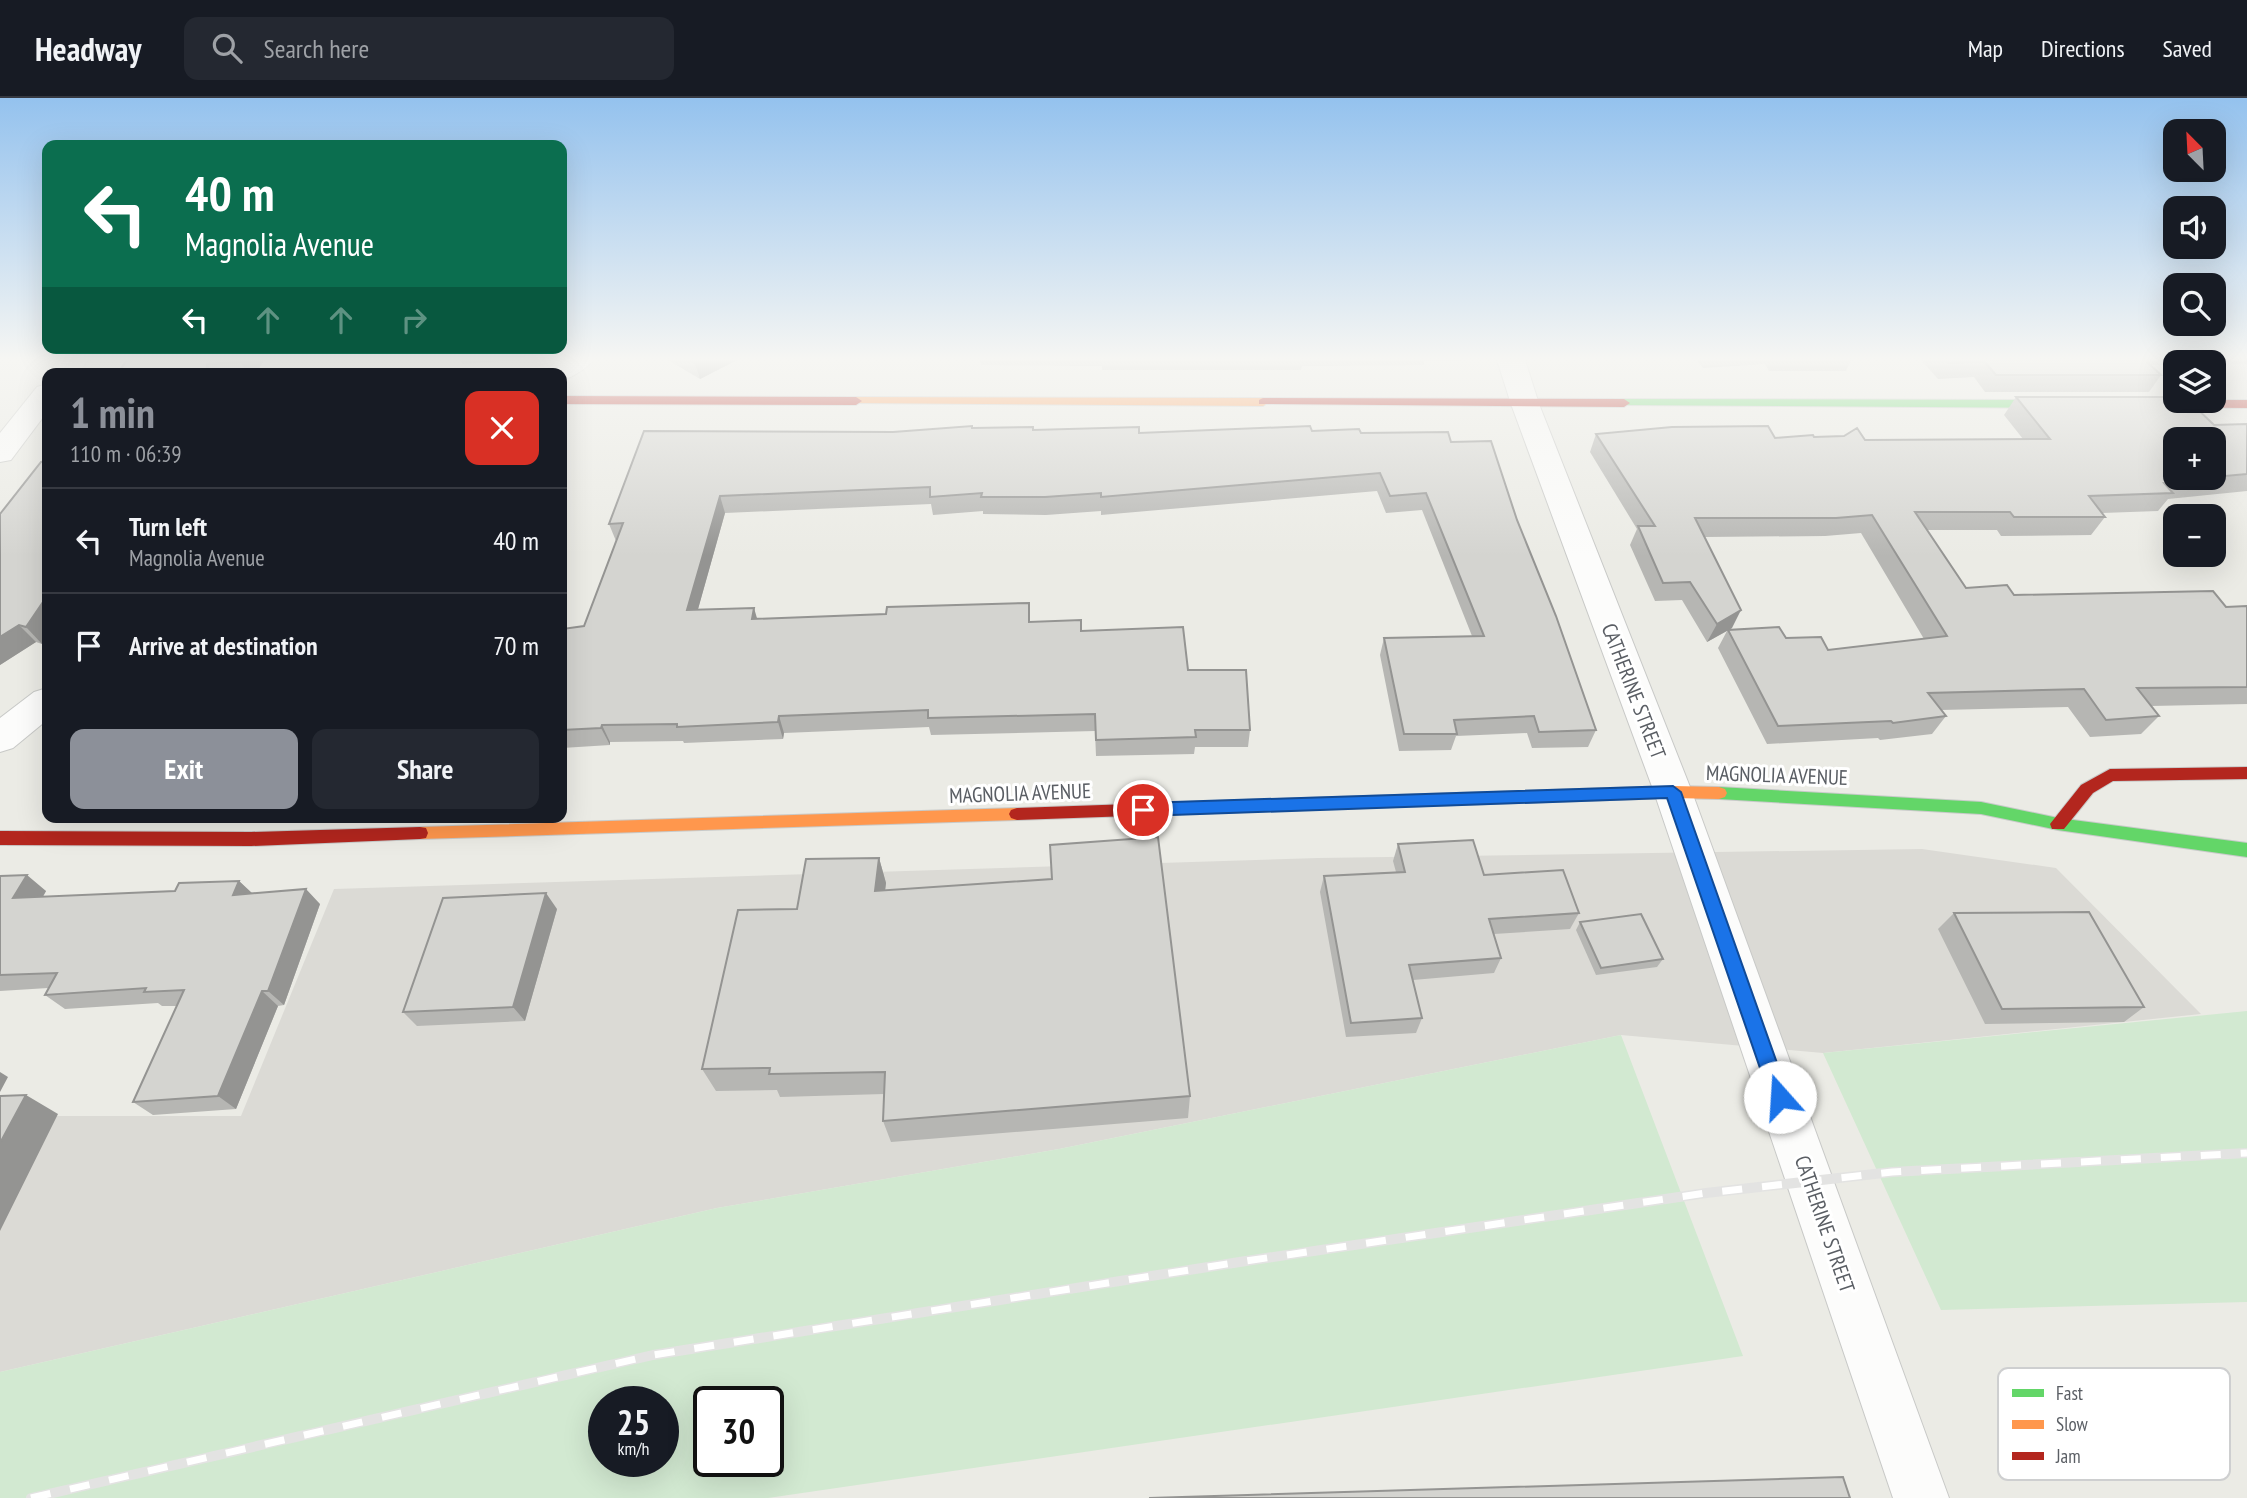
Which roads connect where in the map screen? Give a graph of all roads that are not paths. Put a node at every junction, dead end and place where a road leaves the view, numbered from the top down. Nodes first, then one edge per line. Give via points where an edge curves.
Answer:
1 (22, 425) edge
2 (1533, 425) edge
3 (0, 453) edge
4 (42, 705) edge
5 (0, 738) edge
6 (2247, 773) edge
7 (1673, 792) junction
8 (2058, 824) junction
9 (0, 838) edge
10 (2247, 850) edge
11 (1921, 1498) edge

1 - 3 street
2 - 7 street, CATHERINE STREET
4 - 5 street
6 - 8 main road via 2110,775 2087,789
7 - 8 main road, MAGNOLIA AVENUE via 1936,804
7 - 9 main road, MAGNOLIA AVENUE via 251,839
7 - 11 street, CATHERINE STREET
8 - 10 main road, MAGNOLIA AVENUE

